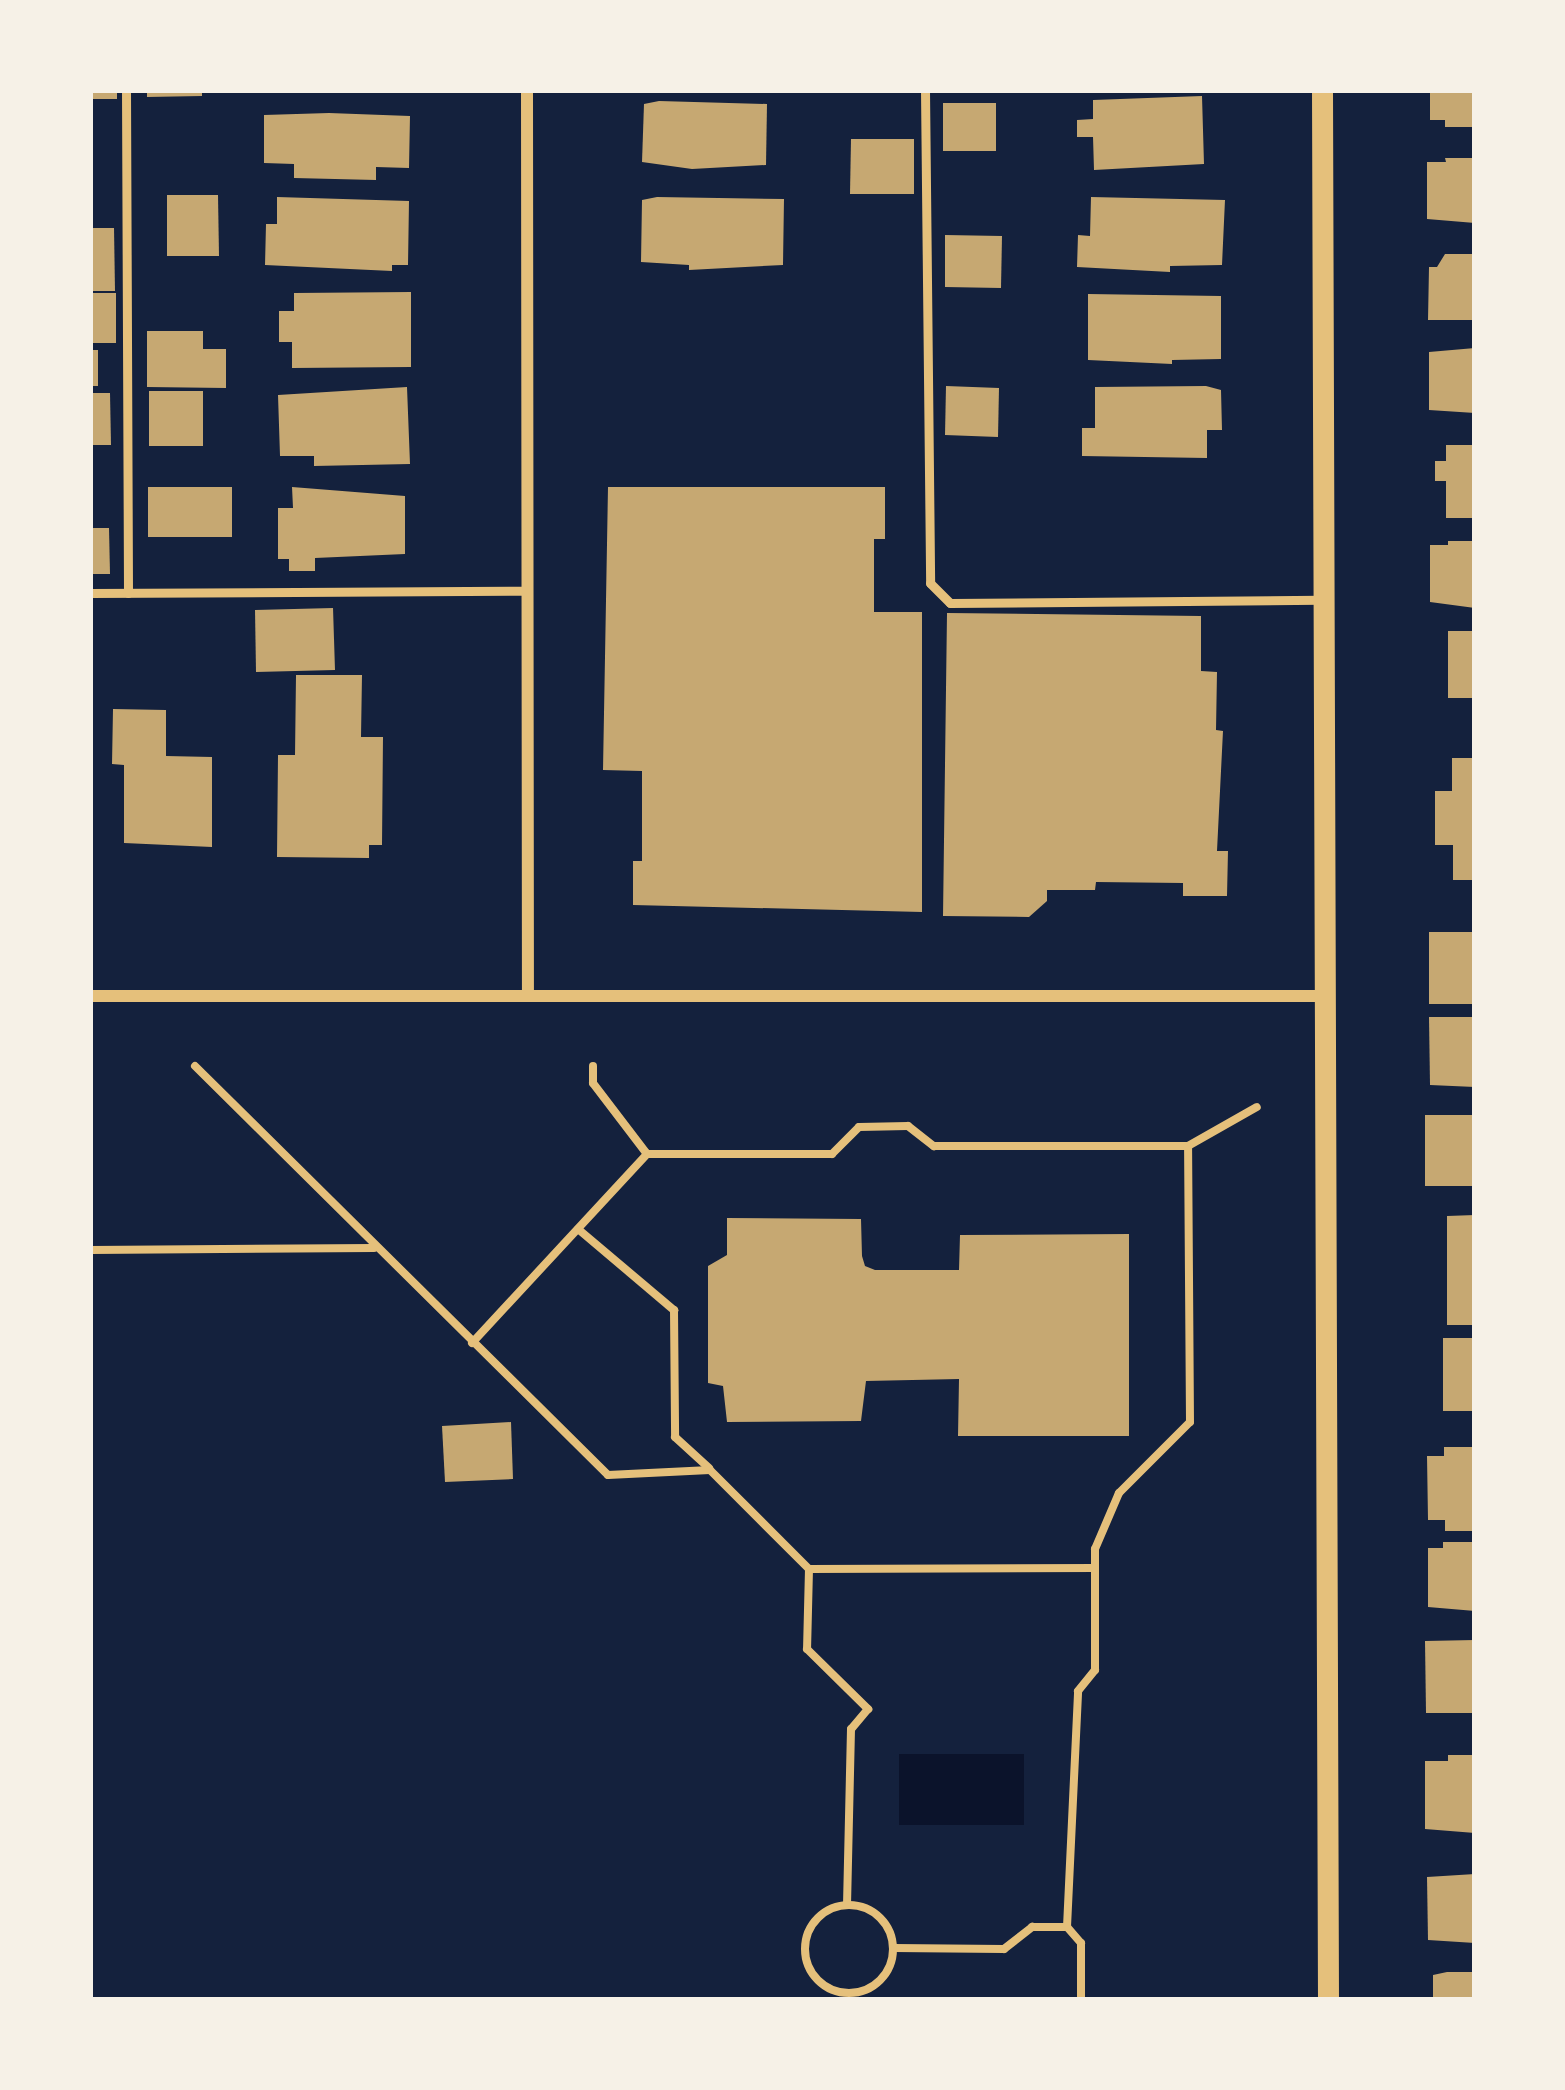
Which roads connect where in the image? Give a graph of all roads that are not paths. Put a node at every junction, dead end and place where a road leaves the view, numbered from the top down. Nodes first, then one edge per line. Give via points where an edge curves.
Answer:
1 (127, 90) edge
2 (527, 90) edge
3 (925, 90) edge
4 (1322, 90) edge
5 (528, 592) junction
6 (90, 593) edge
7 (128, 593) junction
8 (1325, 600) junction
9 (90, 996) edge
10 (528, 996) junction
11 (1325, 996) junction
12 (1328, 2000) edge

1 - 7 lane
2 - 5 street
3 - 8 lane via 930,583 950,603
4 - 8 street
5 - 7 lane
5 - 10 street
6 - 7 lane
8 - 11 street
9 - 10 street
10 - 11 street
11 - 12 street

